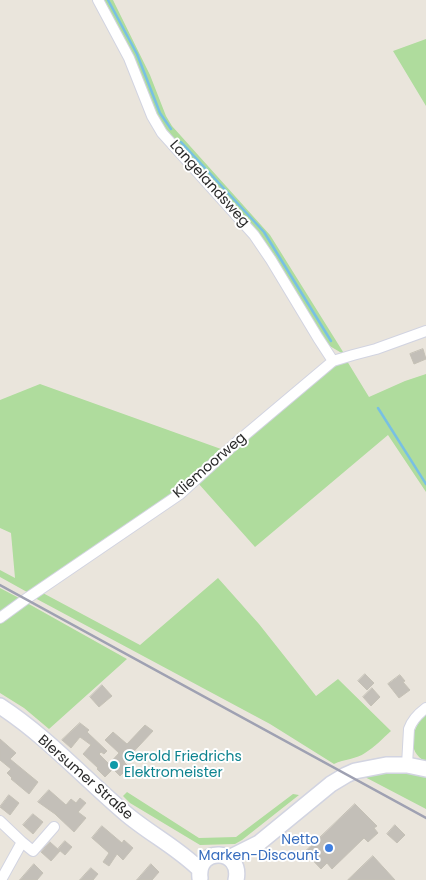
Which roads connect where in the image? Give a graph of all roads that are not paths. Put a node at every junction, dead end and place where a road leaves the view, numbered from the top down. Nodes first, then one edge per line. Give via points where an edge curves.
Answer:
1 (98, 0) edge
2 (426, 331) edge
3 (333, 362) junction
4 (0, 618) edge
5 (0, 706) edge
6 (426, 708) edge
7 (407, 764) junction
8 (426, 769) edge
9 (0, 821) edge
10 (54, 827) dead end
11 (22, 842) junction
12 (234, 869) edge
13 (202, 870) edge
14 (1, 880) edge

1 - 3 street, Langelandsweg via 129,58 162,133 254,235
2 - 3 street, Kliemoorweg
3 - 4 street, Kliemoorweg via 180,494
5 - 13 main road, Blersumer Straße via 134,820
6 - 7 street via 410,725
7 - 8 main road
7 - 12 main road via 371,767 339,778 259,842
9 - 11 street
10 - 11 street via 33,851
11 - 14 street
12 - 13 main road via 224,855 217,854 211,856

